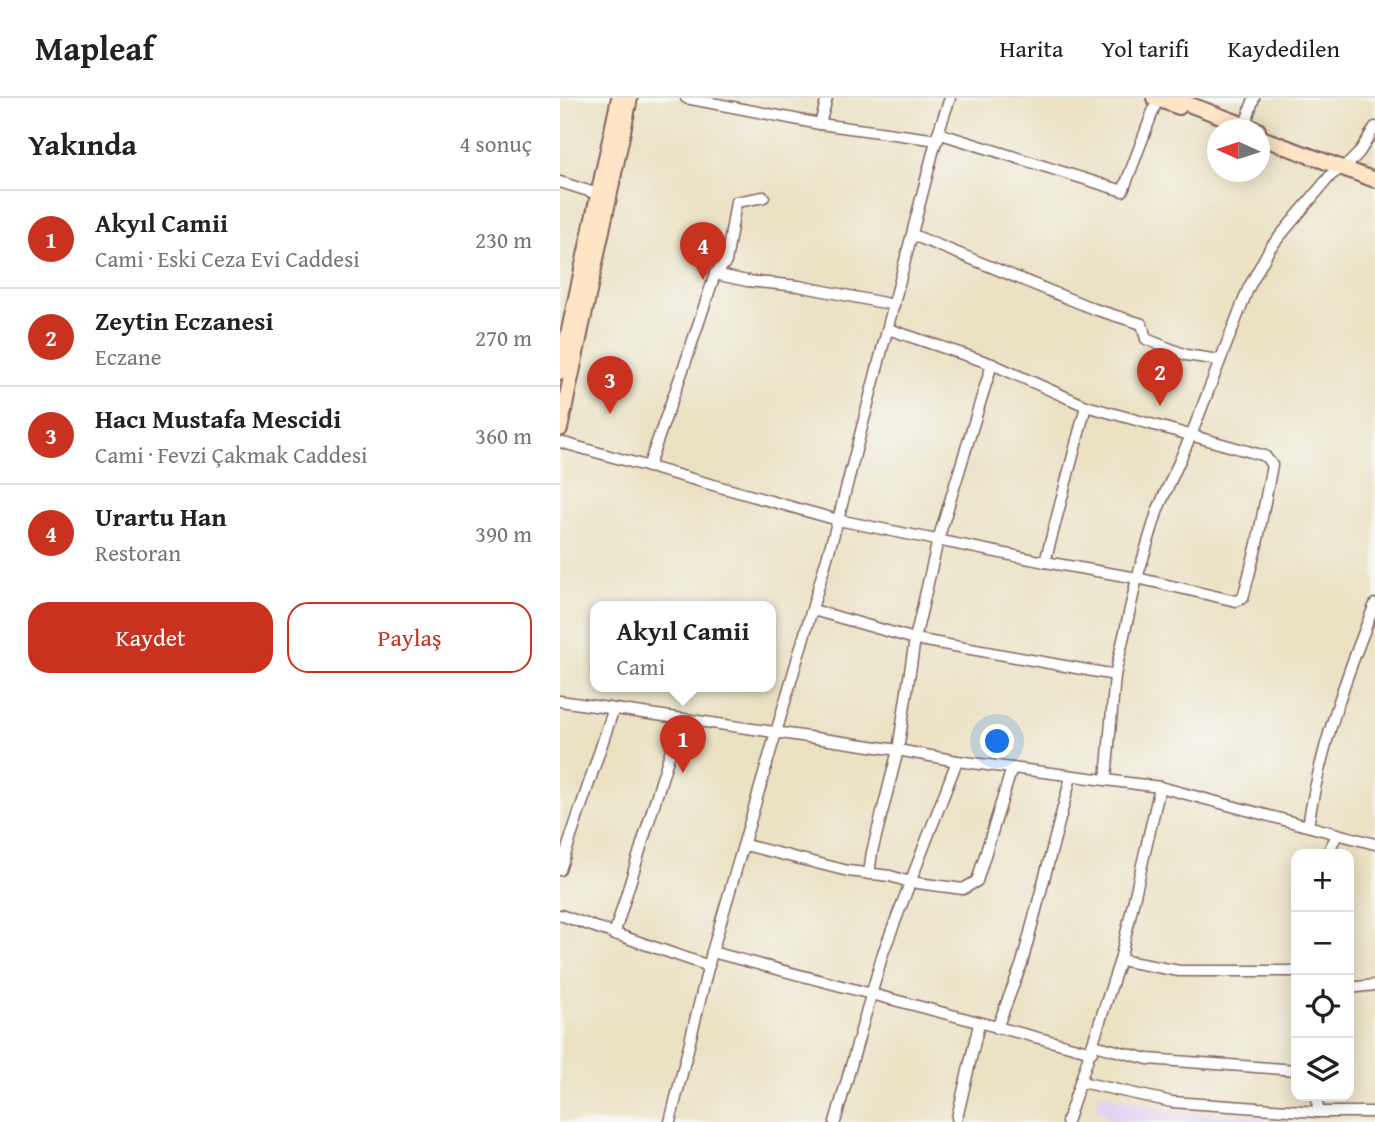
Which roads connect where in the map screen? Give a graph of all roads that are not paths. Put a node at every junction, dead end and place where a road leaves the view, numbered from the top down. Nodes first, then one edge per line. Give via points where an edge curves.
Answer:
1 (619, 98) edge
2 (630, 98) edge
3 (686, 98) edge
4 (827, 98) edge
5 (950, 98) edge
6 (1161, 98) edge
7 (1254, 98) edge
8 (1223, 119) edge
9 (1251, 119) edge
10 (820, 124) junction
11 (1375, 127) edge
12 (1270, 136) edge
13 (938, 137) junction
14 (1270, 141) edge
15 (1345, 166) junction
16 (1375, 172) edge
17 (1375, 180) edge
18 (560, 182) edge
19 (598, 194) junction
20 (764, 197) dead end
21 (913, 235) junction
22 (715, 274) junction
23 (894, 305) junction
24 (566, 317) edge
25 (888, 329) junction
26 (1219, 360) junction
27 (992, 364) junction
28 (560, 372) edge
29 (1086, 406) junction
30 (560, 429) edge
31 (1192, 433) junction
32 (560, 442) edge
33 (648, 467) junction
34 (838, 520) junction
35 (938, 540) junction
36 (1045, 562) junction
37 (1137, 578) junction
38 (1375, 604) edge
39 (813, 610) junction
40 (915, 639) junction
41 (1115, 675) junction
42 (560, 701) edge
43 (613, 711) junction
44 (680, 720) junction
45 (776, 733) junction
46 (898, 750) junction
47 (957, 761) junction
48 (1012, 768) junction
49 (1071, 776) junction
50 (1106, 780) junction
51 (1160, 787) junction
52 (1308, 826) junction
53 (1337, 835) junction
54 (1375, 844) edge
55 (745, 845) junction
56 (1330, 849) edge
57 (560, 870) edge
58 (869, 874) junction
59 (910, 882) junction
60 (560, 915) edge
61 (614, 935) junction
62 (712, 952) junction
63 (1120, 960) junction
64 (709, 966) junction
65 (1291, 971) edge
66 (1375, 985) edge
67 (1354, 987) edge
68 (871, 993) junction
69 (979, 1024) junction
70 (997, 1028) junction
71 (1093, 1048) junction
72 (1291, 1070) edge
73 (1081, 1082) junction
74 (1317, 1101) edge
75 (1318, 1112) junction
76 (1375, 1112) edge
77 (957, 1118) dead end
78 (670, 1122) edge
79 (835, 1122) edge
80 (1067, 1122) edge

1 - 19 main road
2 - 30 main road
3 - 10 street
4 - 10 street
5 - 13 street
6 - 8 main road
6 - 13 street via 1123,191
7 - 9 street
10 - 13 street
11 - 15 street
12 - 15 main road
13 - 21 street
14 - 15 main road
15 - 16 main road
15 - 17 main road
15 - 26 street via 1331,174 1270,248
18 - 19 street
19 - 24 main road
20 - 22 street via 736,202 726,261
21 - 23 street
21 - 26 street via 1142,324 1146,339 1186,355
22 - 23 street
22 - 33 street
23 - 25 street
24 - 28 main road
25 - 27 street
25 - 34 street
26 - 31 street
27 - 29 street
27 - 35 street
29 - 31 street
29 - 36 street
31 - 37 street via 1158,509
31 - 37 street via 1265,456 1272,465 1243,598 1236,601
32 - 33 street
33 - 34 street
34 - 35 street
34 - 39 street
35 - 36 street
35 - 40 street
36 - 37 street
37 - 41 street
38 - 52 street via 1336,708
39 - 40 street
39 - 45 street
40 - 41 street
40 - 46 street
41 - 50 street
42 - 43 street
43 - 44 street
43 - 57 street
44 - 45 street
44 - 61 street
45 - 46 street
45 - 55 street
46 - 47 street
46 - 58 street
47 - 48 street
47 - 59 street
48 - 49 street
48 - 59 street via 977,881 963,889
49 - 50 street
49 - 70 street via 1022,963
50 - 51 street
51 - 52 street
51 - 63 street
52 - 53 street
53 - 54 street
53 - 56 street
55 - 58 street
55 - 62 street
58 - 59 street
59 - 68 street
60 - 61 street
61 - 64 street
62 - 64 street
62 - 68 street
63 - 65 street via 1180,971
63 - 71 street
64 - 78 street
66 - 67 street
68 - 69 street
68 - 79 street
69 - 70 street
69 - 77 street
70 - 71 street
71 - 72 street via 1148,1059
71 - 73 street
73 - 75 street via 1172,1102
73 - 80 street
74 - 75 street
75 - 76 street

